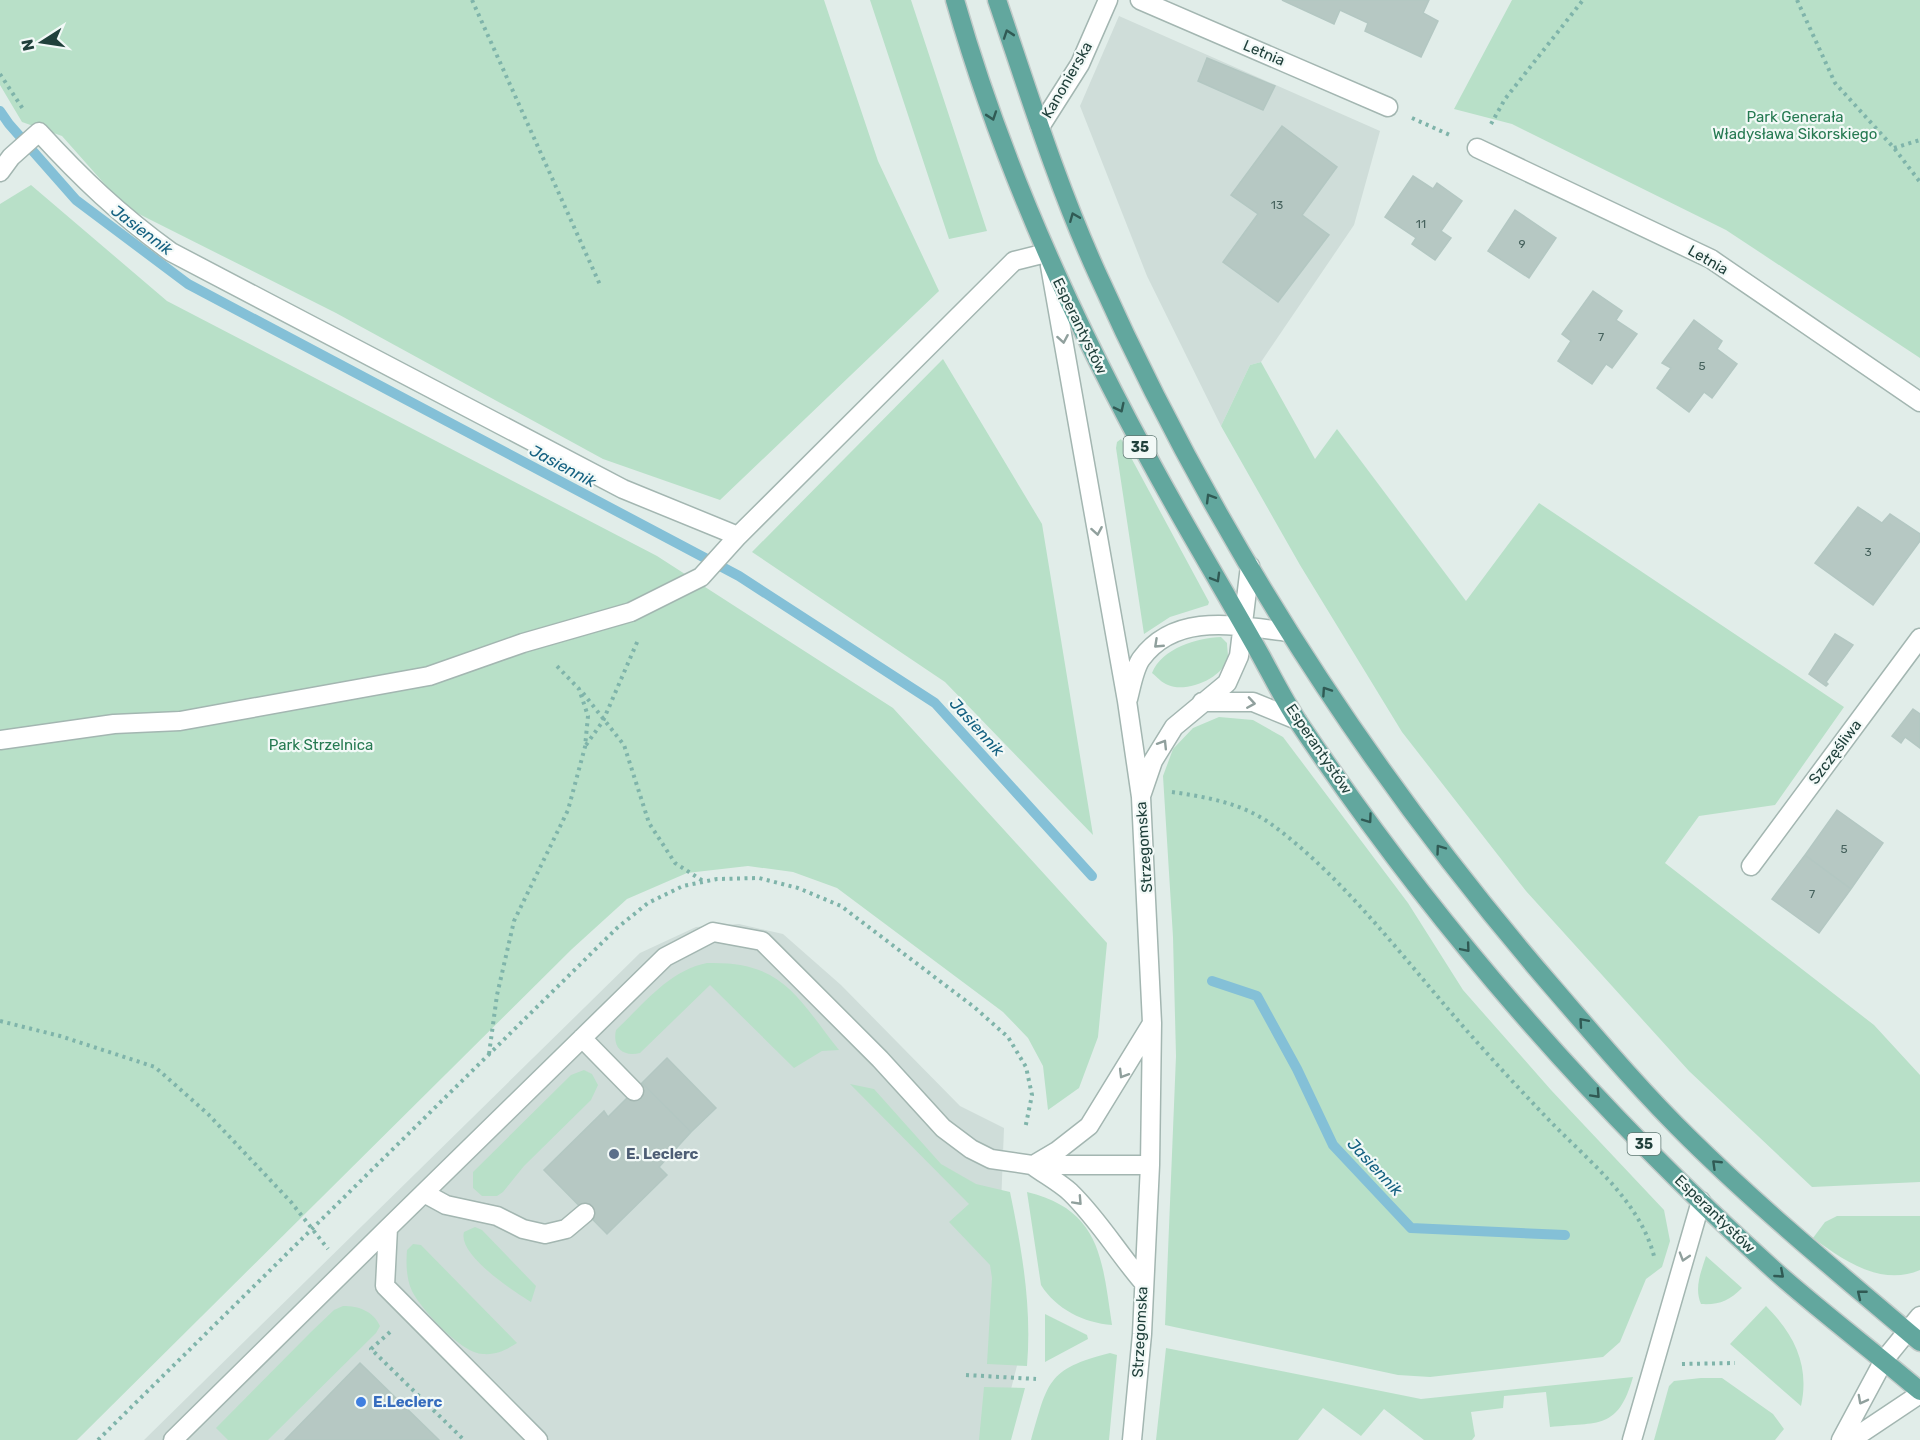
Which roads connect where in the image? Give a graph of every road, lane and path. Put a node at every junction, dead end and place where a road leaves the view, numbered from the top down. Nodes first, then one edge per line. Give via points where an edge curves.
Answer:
1 (472, 0) edge
2 (955, 0) edge
3 (997, 0) edge
4 (1108, 0) edge
5 (1140, 0) edge
6 (1584, 0) edge
7 (1797, 0) edge
8 (0, 74) edge
9 (1388, 107) dead end
10 (1040, 127) junction
11 (39, 132) junction
12 (1920, 140) edge
13 (1478, 148) joint
14 (1894, 148) junction
15 (0, 172) edge
16 (1920, 182) edge
17 (1047, 257) junction
18 (601, 287) dead end
19 (1920, 402) edge
20 (738, 536) junction
21 (1250, 566) junction
22 (1244, 626) junction
23 (1289, 632) junction
24 (639, 638) dead end
25 (1920, 638) edge
26 (523, 644) junction
27 (579, 689) junction
28 (1127, 701) junction
29 (1202, 702) junction
30 (1297, 720) junction
31 (603, 721) junction
32 (0, 740) edge
33 (585, 747) junction
34 (1143, 792) junction
35 (1751, 866) dead end
36 (703, 882) dead end
37 (0, 1021) edge
38 (1152, 1023) junction
39 (582, 1038) junction
40 (489, 1054) dead end
41 (634, 1091) dead end
42 (1032, 1165) junction
43 (1150, 1165) junction
44 (424, 1193) junction
45 (1701, 1201) junction
46 (585, 1213) dead end
47 (388, 1228) junction
48 (1654, 1257) dead end
49 (345, 1270) junction
50 (1143, 1282) junction
51 (410, 1312) junction
52 (1920, 1316) edge
53 (384, 1322) dead end
54 (391, 1331) junction
55 (1914, 1336) edge
56 (1884, 1360) junction
57 (966, 1375) dead end
58 (1036, 1379) dead end
59 (1920, 1393) edge
60 (173, 1440) edge
61 (464, 1440) edge
62 (538, 1440) edge
63 (1131, 1440) edge
64 (1632, 1440) edge
65 (1841, 1440) edge
66 (1851, 1440) edge

1 - 18 path
2 -> 17 main road, Esperantystów / 35 via 1007,158
10 -> 3 main road, 35
4 - 10 street, Kanonierska via 1080,64
5 - 9 street, Letnia
6 - 13 path via 1505,99
7 - 14 path via 1835,83
8 - 11 path
21 -> 10 main road, 35 via 1202,486 1096,272
11 - 15 street
11 - 20 street via 108,204 171,252 622,489
12 - 14 path
13 - 19 street, Letnia via 1711,259
14 - 16 path
17 - 20 street via 1014,261
17 -> 22 main road, Esperantystów / 35 via 1130,429
17 -> 28 street, Strzegomska
20 - 26 street via 700,577 631,612
21 - 22 street
21 - 23 main road, 35
22 - 23 street
22 -> 28 street via 1211,623 1167,635 1140,660
22 - 29 street via 1239,656 1227,683
22 - 30 main road, Esperantystów / 35
55 -> 23 main road, 35 via 1755,1201 1629,1075 1475,896 1326,692
24 - 31 path
25 - 35 street, Szczęśliwa
26 - 27 path via 562,669
26 - 32 street via 429,676 287,703 180,721 114,724
27 - 31 path
27 - 33 path via 588,716
28 - 34 street, Strzegomska
29 -> 30 street via 1253,702
34 -> 29 street via 1153,761 1174,727
30 -> 45 main road, Esperantystów / 35 via 1429,903 1514,1006
31 - 33 path
31 - 36 path via 624,745 649,823 675,863
33 - 40 path via 568,810 514,921 497,994
34 - 38 street, Strzegomska
34 - 48 path via 1216,799 1269,823 1296,845 1344,892 1546,1117 1618,1190 1648,1231
37 - 49 path via 155,1067 208,1114 291,1202
38 -> 42 street via 1089,1126 1058,1151
38 - 43 street, Strzegomska
39 - 41 street
39 - 42 street via 664,957 713,933 762,941 943,1128 991,1159
39 - 44 street
42 - 43 street
42 -> 50 street via 1096,1220
43 - 50 street, Strzegomska
44 - 46 street via 446,1205 497,1216 523,1229 545,1234 566,1229
44 - 47 street
45 -> 56 main road, Esperantystów / 35 via 1776,1271
45 -> 64 street
47 - 49 street
47 - 51 street via 385,1286
49 - 60 street
50 - 63 street, Strzegomska
51 - 54 path
51 - 62 street
52 - 55 street
53 - 54 path
54 - 61 path via 371,1349
55 - 56 street
56 - 59 main road, 35
56 -> 65 street
57 - 58 path
59 - 66 street

